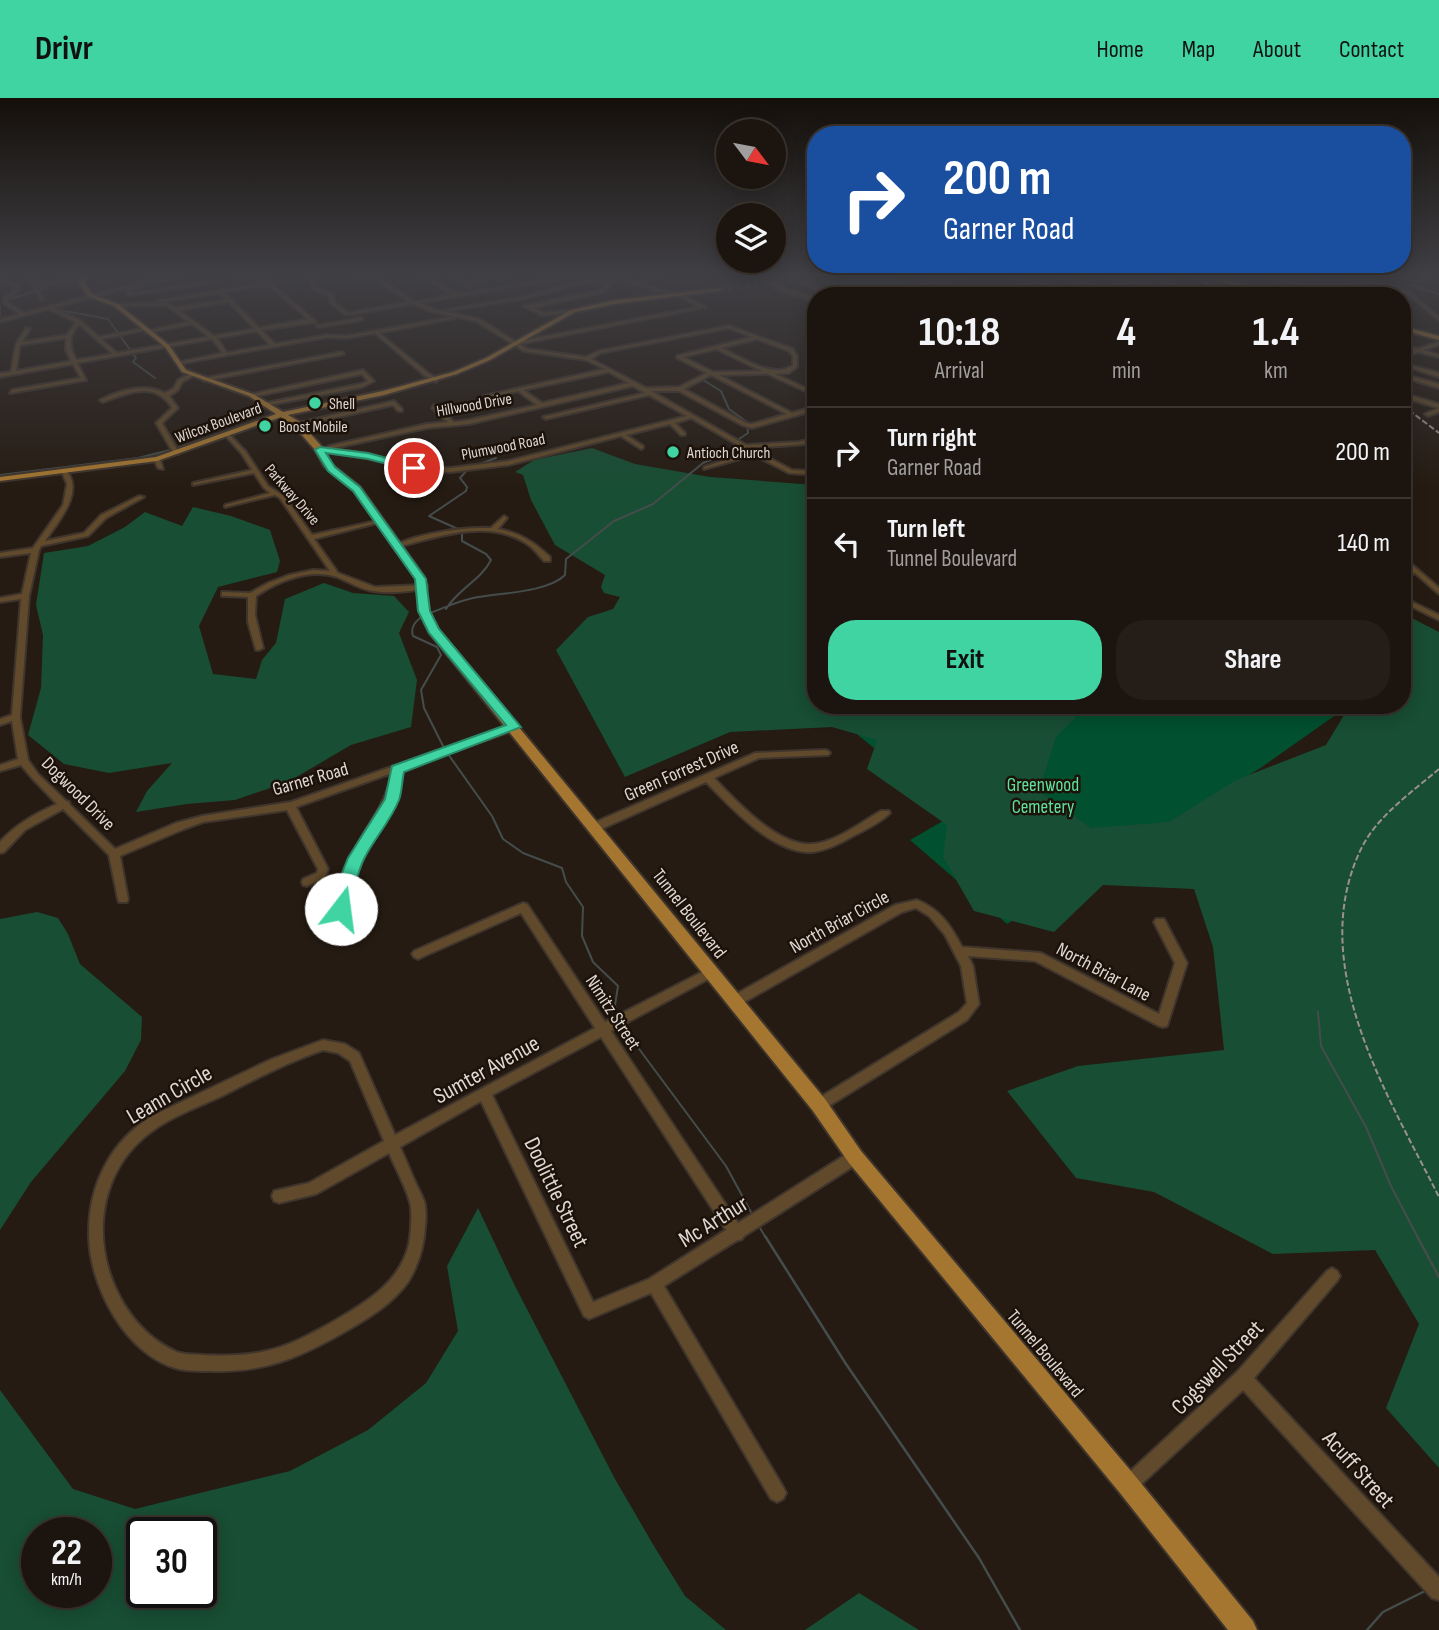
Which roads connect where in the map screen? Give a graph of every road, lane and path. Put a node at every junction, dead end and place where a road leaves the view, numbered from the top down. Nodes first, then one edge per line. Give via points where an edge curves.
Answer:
1 (17, 347) edge
2 (69, 347) edge
3 (109, 347) edge
4 (159, 347) edge
5 (168, 347) edge
6 (221, 347) edge
7 (260, 347) edge
8 (394, 347) edge
9 (507, 347) edge
10 (522, 347) edge
11 (621, 347) edge
12 (713, 347) edge
13 (716, 347) edge
14 (783, 347) edge
15 (1427, 347) edge
16 (1411, 349) edge
17 (1418, 351) junction
18 (342, 353) dead end
19 (1411, 353) edge
20 (226, 354) junction
21 (117, 355) junction
22 (1439, 356) edge
23 (587, 359) junction
24 (75, 362) junction
25 (178, 363) junction
26 (1411, 367) edge
27 (609, 370) junction
28 (13, 372) junction
29 (768, 372) junction
30 (709, 374) junction
31 (0, 375) edge
32 (192, 375) junction
33 (1439, 375) edge
34 (1411, 378) edge
35 (204, 379) junction
36 (436, 380) junction
37 (634, 384) junction
38 (1437, 384) edge
39 (680, 388) junction
40 (519, 389) junction
41 (647, 391) junction
42 (807, 391) edge
43 (12, 392) dead end
44 (1411, 393) edge
45 (165, 394) junction
46 (251, 395) junction
47 (487, 396) dead end
48 (1411, 398) edge
49 (103, 400) dead end
50 (264, 404) junction
51 (541, 405) junction
52 (433, 407) dead end
53 (1439, 408) edge
54 (400, 410) dead end
55 (807, 411) edge
56 (282, 414) junction
57 (1428, 414) dead end
58 (792, 415) junction
59 (546, 417) dead end
60 (690, 417) junction
61 (670, 421) junction
62 (297, 424) junction
63 (453, 424) junction
64 (227, 434) junction
65 (621, 434) junction
66 (683, 434) dead end
67 (807, 442) edge
68 (641, 447) dead end
69 (744, 447) junction
70 (320, 450) junction
71 (176, 453) junction
72 (753, 453) junction
73 (706, 468) dead end
74 (64, 470) junction
75 (254, 471) junction
76 (807, 473) edge
77 (0, 479) edge
78 (195, 484) dead end
79 (276, 494) junction
80 (141, 497) dead end
81 (227, 506) dead end
82 (504, 518) dead end
83 (379, 520) junction
84 (493, 530) junction
85 (312, 537) junction
86 (398, 545) junction
87 (38, 547) junction
88 (0, 555) edge
89 (547, 559) dead end
90 (1411, 567) edge
91 (1415, 571) junction
92 (1411, 572) edge
93 (335, 575) junction
94 (424, 587) junction
95 (1439, 592) edge
96 (225, 594) dead end
97 (252, 595) junction
98 (25, 596) junction
99 (0, 600) edge
100 (1411, 604) edge
101 (1439, 618) edge
102 (259, 648) dead end
103 (16, 717) junction
104 (0, 722) edge
105 (514, 727) junction
106 (825, 753) dead end
107 (23, 761) junction
108 (0, 768) edge
109 (397, 770) junction
110 (707, 777) junction
111 (66, 804) junction
112 (290, 805) junction
113 (885, 813) dead end
114 (595, 827) junction
115 (0, 849) edge
116 (114, 854) junction
117 (307, 882) dead end
118 (123, 899) dead end
119 (346, 899) dead end
120 (1160, 922) dead end
121 (961, 951) junction
122 (418, 954) dead end
123 (710, 973) junction
124 (735, 1001) junction
125 (602, 1030) junction
126 (484, 1093) junction
127 (819, 1105) junction
128 (392, 1146) junction
129 (855, 1157) junction
130 (279, 1196) dead end
131 (737, 1234) junction
132 (1332, 1276) dead end
133 (654, 1284) junction
134 (589, 1311) joint
135 (1243, 1378) junction
136 (1128, 1485) junction
137 (777, 1493) dead end
138 (1439, 1591) edge
139 (1244, 1630) edge

1 - 28 street
2 - 24 street
3 - 21 street
4 - 21 street
5 - 25 main road, Tunnel Boulevard
6 - 20 street
7 - 20 street
8 - 36 street
9 - 36 main road, Wilcox Boulevard
10 - 23 street via 537,354
11 - 23 street
12 - 30 street via 679,357
13 - 29 street
14 - 29 street via 795,356 792,370
15 - 17 street
16 - 17 street
17 - 19 street
17 - 22 street
18 - 35 street
20 - 25 street
21 - 24 street
23 - 27 street
24 - 28 street
24 - 43 street via 85,379
25 - 32 main road, Tunnel Boulevard
26 - 33 street
27 - 37 street
27 - 40 street
28 - 31 street
29 - 30 street
29 - 42 street
30 - 39 street
30 - 58 street
32 - 35 main road, Tunnel Boulevard
32 - 45 street
34 - 38 street
35 - 46 main road, Tunnel Boulevard
36 - 56 main road, Wilcox Boulevard
37 - 41 street
37 - 51 street, Hillwood Drive
38 - 44 street
39 - 41 street
39 - 58 street via 752,426
40 - 47 street
40 - 51 street
41 - 59 street
41 - 60 street
45 - 49 street via 154,388
45 - 71 street via 175,408 159,427
46 - 50 main road, Tunnel Boulevard
46 - 50 street via 363,372 371,381
48 - 53 street
50 - 56 main road, Tunnel Boulevard
51 - 63 street, Hillwood Drive
52 - 63 street
53 - 57 street
54 - 62 street via 394,403
55 - 58 street
56 - 62 main road, Tunnel Boulevard
56 - 64 main road, Wilcox Boulevard
60 - 61 street, Plumwood Road
60 - 69 street
61 - 65 street, Plumwood Road
61 - 66 street
62 - 70 main road, Tunnel Boulevard
63 - 70 street, Hillwood Drive
64 - 71 main road, Wilcox Boulevard
64 - 75 street, Parkway Drive
65 - 68 street
65 - 70 street, Plumwood Road via 508,463 450,470
67 - 69 street
69 - 72 street
70 - 83 main road, Tunnel Boulevard via 327,464 356,489
71 - 74 main road, Wilcox Boulevard via 159,463
72 - 73 street
72 - 76 street via 791,472
74 - 77 main road, Wilcox Boulevard
74 - 87 street, Dogwood Drive via 70,484 66,505
75 - 78 street
75 - 79 street, Parkway Drive
79 - 81 street
79 - 85 street, Parkway Drive
80 - 87 street via 110,510 86,535
82 - 84 street
83 - 85 street
83 - 86 main road, Tunnel Boulevard
84 - 86 street via 468,529
84 - 89 street via 525,539
85 - 93 street, Parkway Drive
86 - 94 main road, Tunnel Boulevard
87 - 88 street
87 - 98 street, Dogwood Drive
90 - 91 street
91 - 92 street
91 - 95 street
93 - 94 street via 377,589
93 - 97 street via 296,575
94 - 105 main road, Tunnel Boulevard via 424,611 433,630
96 - 97 street
97 - 102 street via 250,607
98 - 99 street
98 - 103 street, Dogwood Drive
100 - 101 street
103 - 104 street
103 - 107 street, Dogwood Drive
105 - 109 street, Garner Road
105 - 114 main road, Tunnel Boulevard
106 - 110 street, Green Forrest Drive via 758,755
107 - 108 street
107 - 111 street, Dogwood Drive
109 - 112 street, Garner Road
109 - 119 street via 392,799 356,858
110 - 113 street via 763,827 802,849 827,844
110 - 114 street, Green Forrest Drive
111 - 115 street via 29,820
111 - 116 street, Dogwood Drive
112 - 116 street, Garner Road via 202,819
112 - 117 street via 323,869
114 - 123 main road, Tunnel Boulevard
116 - 118 street, Dogwood Drive
120 - 121 street, North Briar Lane via 1181,963 1163,1022 1037,956
121 - 124 street, North Briar Circle via 933,913 917,904 899,908
121 - 127 street, North Briar Circle via 973,1003 963,1016
122 - 125 street, Nimitz Street via 523,907
123 - 124 main road, Tunnel Boulevard
123 - 125 street, Sumter Avenue
124 - 127 main road, Tunnel Boulevard
125 - 126 street, Sumter Avenue
125 - 131 street, Nimitz Street
126 - 128 street, Sumter Avenue
126 - 134 street, Doolittle Street
127 - 129 main road, Tunnel Boulevard
128 - 128 street, Leann Circle via 355,1057 341,1048 323,1045 167,1116 135,1136 100,1189 94,1225 99,1266 121,1315 146,1342 178,1361 243,1364 275,1358 358,1316 403,1277 416,1253 418,1205
128 - 130 street, Sumter Avenue via 311,1189
129 - 131 street, Mc Arthur
129 - 136 main road, Tunnel Boulevard
131 - 133 street, Mc Arthur
132 - 135 street, Cogswell Street
133 - 134 street, Mc Arthur
133 - 137 street
135 - 136 street, Cogswell Street
135 - 138 street, Acuff Street
136 - 139 main road, Tunnel Boulevard

